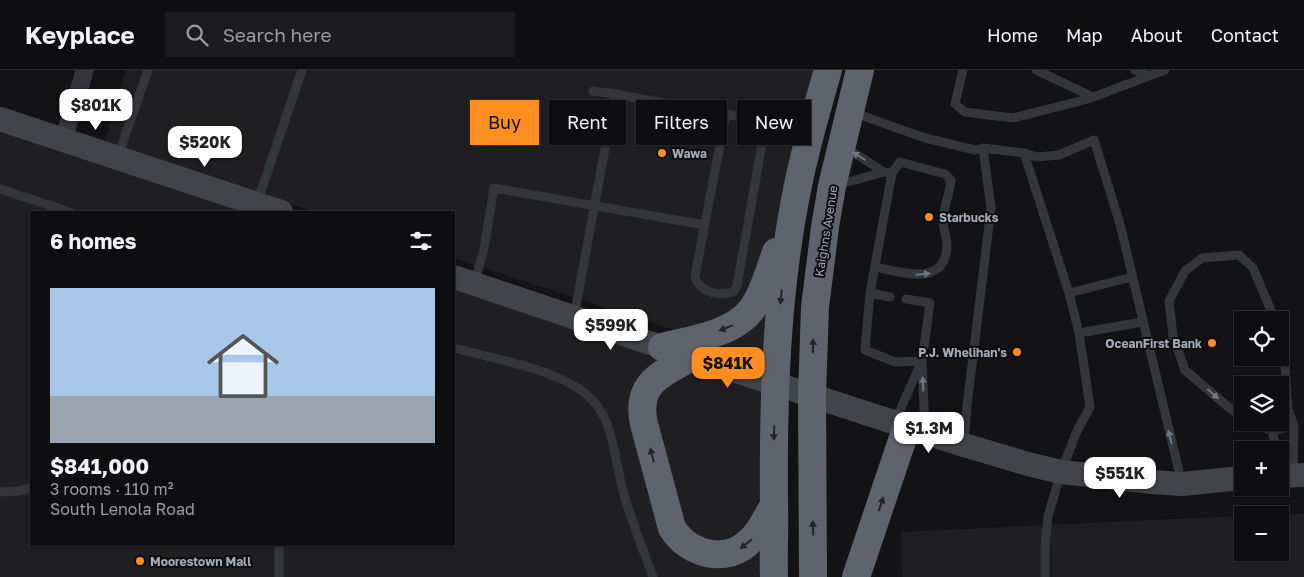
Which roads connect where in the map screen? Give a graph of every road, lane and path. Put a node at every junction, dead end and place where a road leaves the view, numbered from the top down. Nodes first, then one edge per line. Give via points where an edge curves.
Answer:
1 (85, 70) edge
2 (148, 70) edge
3 (302, 70) edge
4 (828, 70) edge
5 (860, 70) edge
6 (963, 70) edge
7 (1036, 70) edge
8 (1136, 70) edge
9 (1165, 70) edge
10 (1149, 76) junction
11 (593, 91) dead end
12 (615, 94) junction
13 (1093, 97) junction
14 (650, 100) edge
15 (849, 110) junction
16 (0, 119) edge
17 (811, 129) edge
18 (63, 140) junction
19 (720, 145) edge
20 (762, 145) edge
21 (807, 145) edge
22 (842, 145) junction
23 (983, 148) junction
24 (1024, 153) junction
25 (117, 159) junction
26 (888, 173) junction
27 (832, 186) junction
28 (0, 189) edge
29 (796, 196) junction
30 (595, 206) junction
31 (255, 208) edge
32 (67, 211) edge
33 (274, 211) edge
34 (705, 225) junction
35 (875, 267) junction
36 (1132, 276) junction
37 (464, 281) edge
38 (1069, 292) junction
39 (870, 293) junction
40 (890, 297) dead end
41 (906, 299) dead end
42 (1271, 311) edge
43 (574, 318) junction
44 (1142, 322) junction
45 (1079, 332) junction
46 (662, 347) junction
47 (455, 348) edge
48 (692, 357) junction
49 (922, 361) junction
50 (1285, 366) edge
51 (775, 384) junction
52 (812, 395) junction
53 (1234, 411) edge
54 (1294, 426) junction
55 (909, 427) junction
56 (1289, 427) edge
57 (1272, 431) edge
58 (1275, 441) edge
59 (964, 445) junction
60 (1061, 472) junction
61 (1292, 476) edge
62 (1234, 479) edge
63 (1182, 484) junction
64 (30, 488) edge
65 (0, 492) edge
66 (774, 504) junction
67 (279, 546) edge
68 (279, 577) edge
69 (653, 577) edge
70 (774, 577) edge
71 (813, 577) edge
72 (856, 577) edge
73 (1045, 577) edge

1 - 18 street
2 - 25 lane
3 - 31 lane
4 - 17 highway
5 - 15 highway, Kaighns Avenue
6 - 13 lane via 955,104 965,112 1013,118
7 - 13 lane
8 - 10 lane
9 - 10 lane
10 - 13 lane
11 - 12 lane
12 - 14 lane
12 - 30 lane
15 - 22 highway, Kaighns Avenue
15 - 23 lane via 925,138 975,150
16 - 18 street
18 - 25 street
19 - 34 lane
20 - 34 lane via 737,286 725,295 704,290 695,276
21 - 29 highway
26 -> 22 lane
22 - 27 highway, Kaighns Avenue
23 - 24 lane
23 - 59 lane via 991,208
24 - 36 lane via 1059,155 1094,140
24 - 38 lane
25 - 31 street
26 - 27 lane
26 - 35 lane
35 -> 26 lane via 918,275 932,273 939,266 947,245 943,221 951,180 945,174 900,162
52 -> 27 highway, Kaighns Avenue via 815,307
28 - 32 lane
29 -> 46 highway via 761,293 748,314 728,328
29 -> 51 highway via 780,303
30 - 34 lane
30 - 37 lane via 494,188 482,259
30 - 43 lane
31 - 33 street
35 - 39 lane
36 - 38 lane
36 - 44 lane
37 - 43 street
38 - 45 lane
39 - 40 lane
39 - 49 lane via 865,350 895,362
41 - 49 lane via 930,303
42 -> 53 lane via 1253,268 1238,255 1202,258 1185,271 1169,301 1174,336 1185,370
43 - 46 street
44 - 45 lane
63 -> 44 lane
45 - 60 lane via 1090,407
46 - 48 street
47 - 69 lane via 564,381 586,394 600,409 608,428 624,494
48 - 51 street
66 -> 48 highway via 751,541 728,553 698,551 681,540 672,528 644,424 642,401 651,382
49 - 55 lane
55 -> 49 lane
50 - 54 lane via 1288,409
51 - 52 street
51 -> 66 highway
52 - 55 street
71 -> 52 highway, Kaighns Avenue
54 - 56 lane
54 - 61 lane
55 - 59 street
72 -> 55 highway
57 - 58 lane
59 - 60 street
60 - 63 street
60 - 73 lane via 1048,516
62 - 63 street
64 - 65 lane
66 - 70 highway
67 - 68 lane

